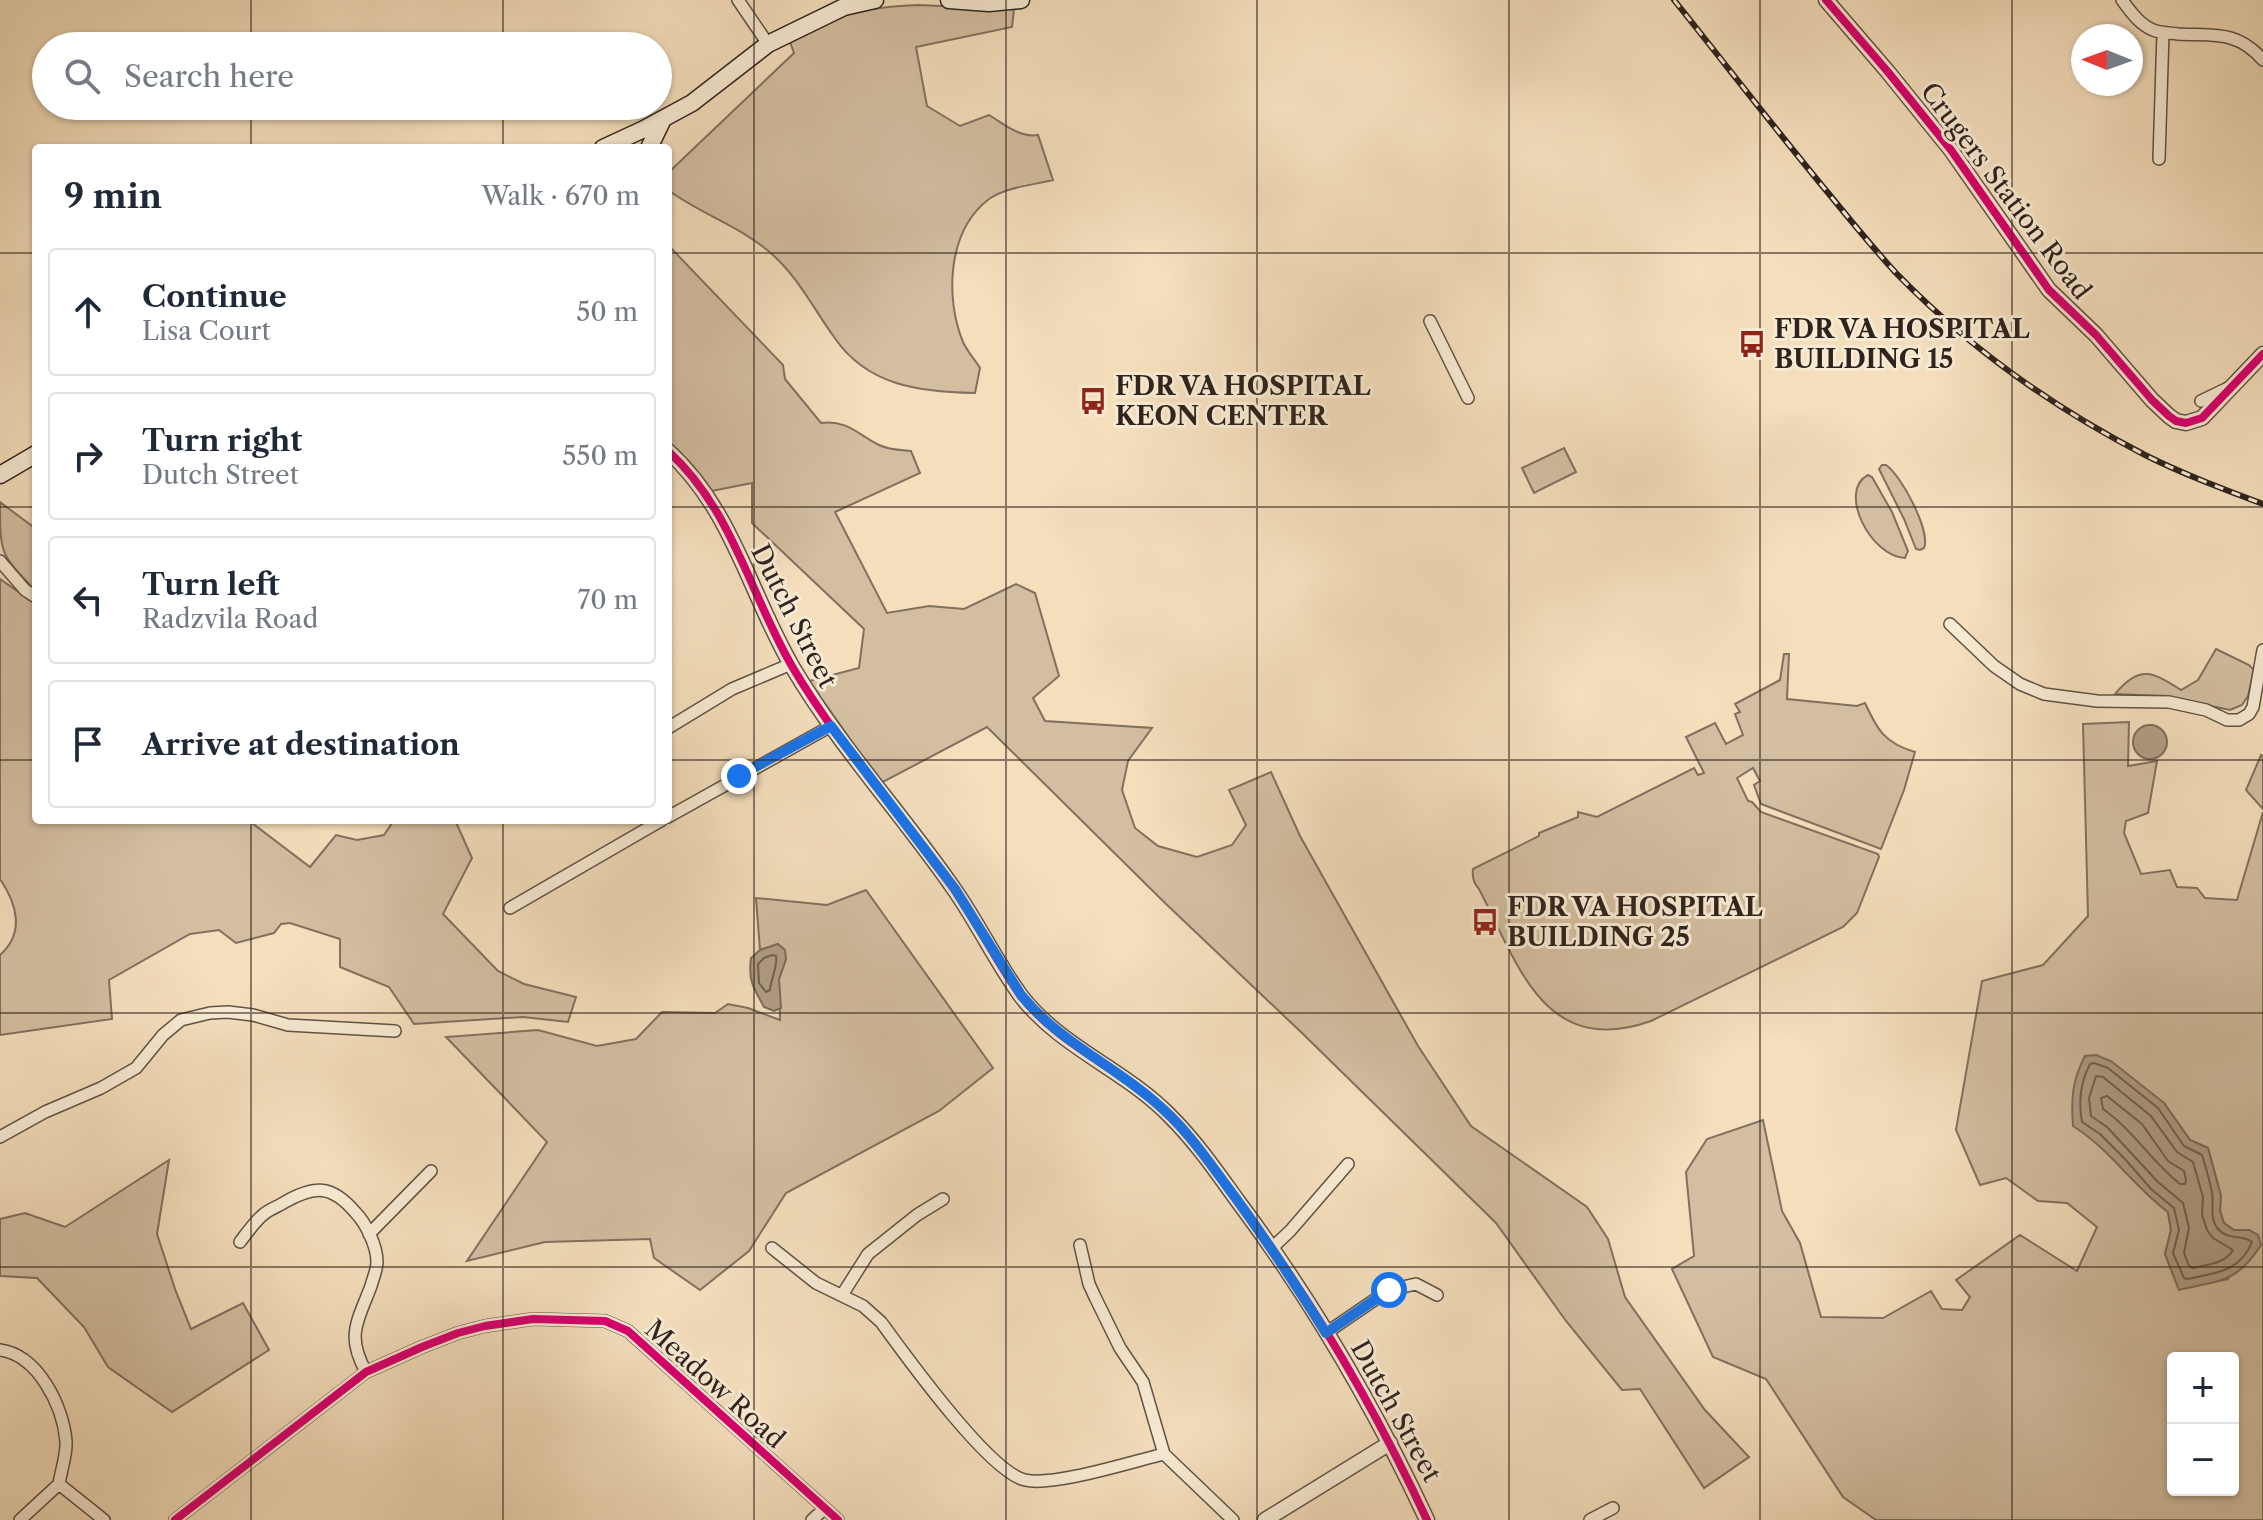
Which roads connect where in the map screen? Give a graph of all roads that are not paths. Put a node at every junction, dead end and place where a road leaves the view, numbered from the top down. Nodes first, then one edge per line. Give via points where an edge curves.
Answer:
1 (738, 0) edge
2 (875, 0) edge
3 (949, 0) edge
4 (1021, 0) edge
5 (1826, 0) edge
6 (2122, 0) edge
7 (2163, 33) junction
8 (768, 44) junction
9 (2263, 60) edge
10 (672, 114) edge
11 (661, 120) edge
12 (663, 120) edge
13 (611, 144) edge
14 (651, 144) edge
15 (2159, 159) dead end
16 (1430, 321) dead end
17 (2262, 358) edge
18 (2232, 387) junction
19 (1468, 398) dead end
20 (2201, 401) dead end
21 (672, 455) edge
22 (32, 456) edge
23 (0, 475) edge
24 (0, 561) edge
25 (32, 594) edge
26 (1950, 624) dead end
27 (2263, 650) edge
28 (791, 664) junction
29 (672, 726) edge
30 (831, 726) junction
31 (672, 815) edge
32 (655, 824) edge
33 (510, 908) dead end
34 (395, 1031) dead end
35 (0, 1137) edge
36 (1348, 1164) dead end
37 (431, 1171) dead end
38 (943, 1199) dead end
39 (369, 1234) junction
40 (240, 1242) dead end
41 (1080, 1245) dead end
42 (772, 1248) dead end
43 (1272, 1248) junction
44 (842, 1295) junction
45 (1437, 1295) dead end
46 (1326, 1333) junction
47 (0, 1350) edge
48 (366, 1372) junction
49 (1390, 1443) junction
50 (1164, 1454) junction
51 (59, 1484) junction
52 (1613, 1508) dead end
53 (824, 1509) junction
54 (20, 1520) edge
55 (104, 1520) edge
56 (175, 1520) edge
57 (812, 1520) edge
58 (838, 1520) edge
59 (1233, 1520) edge
60 (1265, 1520) edge
61 (1427, 1520) edge
62 (1590, 1520) edge

1 - 8 street
2 - 8 main road via 844,7
3 - 4 main road
5 - 18 street, Crugers Station Road via 1951,150 2049,290 2161,409 2181,423 2197,421
6 - 7 street via 2135,18
7 - 9 street via 2228,36 2253,48
7 - 15 street
8 - 10 main road
11 - 13 main road
12 - 14 main road
16 - 19 street
17 - 18 street, Crugers Station Road
18 - 20 street
21 - 28 street, Dutch Street via 720,515
22 - 23 main road
24 - 25 street
26 - 27 street via 1994,666 2044,694 2169,702 2227,720 2239,720 2253,707
28 - 29 street via 732,689
28 - 30 street, Dutch Street
30 - 31 street
30 - 43 street, Dutch Street via 955,889 1033,1010 1173,1119
32 - 33 street
34 - 35 street via 288,1025 241,1014 210,1013 181,1020 136,1068
36 - 43 street
37 - 39 street
38 - 44 street via 868,1254
39 - 40 street via 344,1199 318,1190 263,1214
39 - 48 street via 377,1261 354,1338
41 - 50 street via 1089,1284 1143,1382
42 - 44 street via 816,1283
43 - 46 street, Dutch Street
44 - 50 street via 881,1322 983,1451 1024,1480 1045,1481
45 - 46 street via 1416,1284 1389,1290
46 - 49 street, Dutch Street
47 - 51 street via 9,1351 43,1379 60,1407 67,1444
48 - 53 street, Meadow Road via 485,1326 533,1319 605,1321 628,1331
48 - 56 street, Meadow Road
49 - 60 street
49 - 61 street, Dutch Street
50 - 59 street
51 - 54 street
51 - 55 street
52 - 62 street
53 - 57 street
53 - 58 street, Meadow Road

